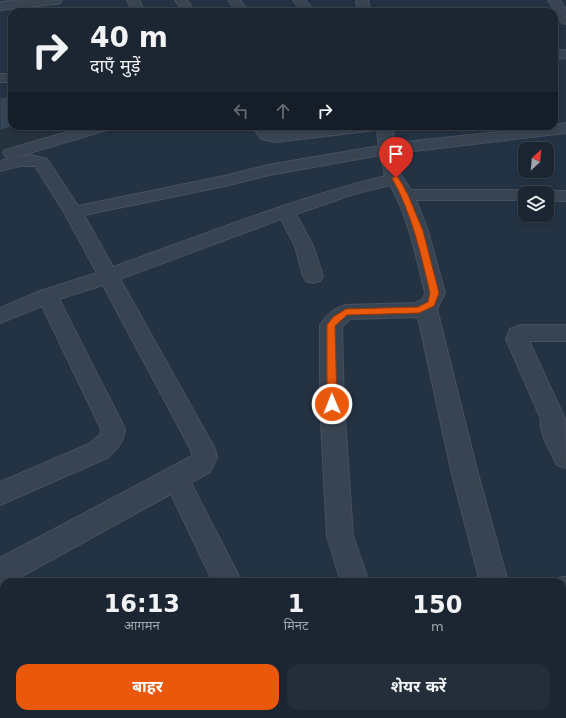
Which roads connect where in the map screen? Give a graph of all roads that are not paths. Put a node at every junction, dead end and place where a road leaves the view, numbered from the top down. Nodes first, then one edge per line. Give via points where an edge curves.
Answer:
1 (57, 0) edge
2 (299, 0) edge
3 (554, 0) edge
4 (0, 6) edge
5 (306, 8) edge
6 (566, 20) edge
7 (91, 130) edge
8 (263, 130) edge
9 (339, 130) edge
10 (385, 130) edge
11 (549, 130) edge
12 (388, 149) junction
13 (0, 157) edge
14 (0, 166) edge
15 (400, 186) junction
16 (518, 194) edge
17 (554, 196) edge
18 (566, 196) edge
19 (286, 211) junction
20 (73, 212) junction
21 (313, 276) dead end
22 (107, 277) junction
23 (48, 296) junction
24 (426, 306) junction
25 (5, 312) edge
26 (566, 333) edge
27 (566, 458) edge
28 (176, 479) junction
29 (0, 494) edge
30 (0, 573) edge
31 (226, 578) edge
32 (354, 578) edge
33 (493, 578) edge

1 - 4 street
2 - 5 street
3 - 6 street
7 - 13 street
8 - 9 street via 268,136 275,137
10 - 12 street
11 - 12 street
12 - 15 street via 392,173
12 - 20 street via 268,170
14 - 20 street via 25,160 41,163
15 - 16 street
15 - 19 street via 348,190
15 - 24 street via 419,231 435,293 431,303
17 - 18 street
19 - 21 street via 304,246
19 - 22 street
20 - 22 street
22 - 23 street
22 - 28 street via 203,449 205,457 201,464
23 - 25 street
23 - 29 street via 113,429 113,437 98,451
24 - 32 street via 419,310 346,312 331,325 332,404 340,536
24 - 33 street via 464,470
26 - 27 street via 521,333 517,339 553,419 552,427
28 - 30 street
28 - 31 street

